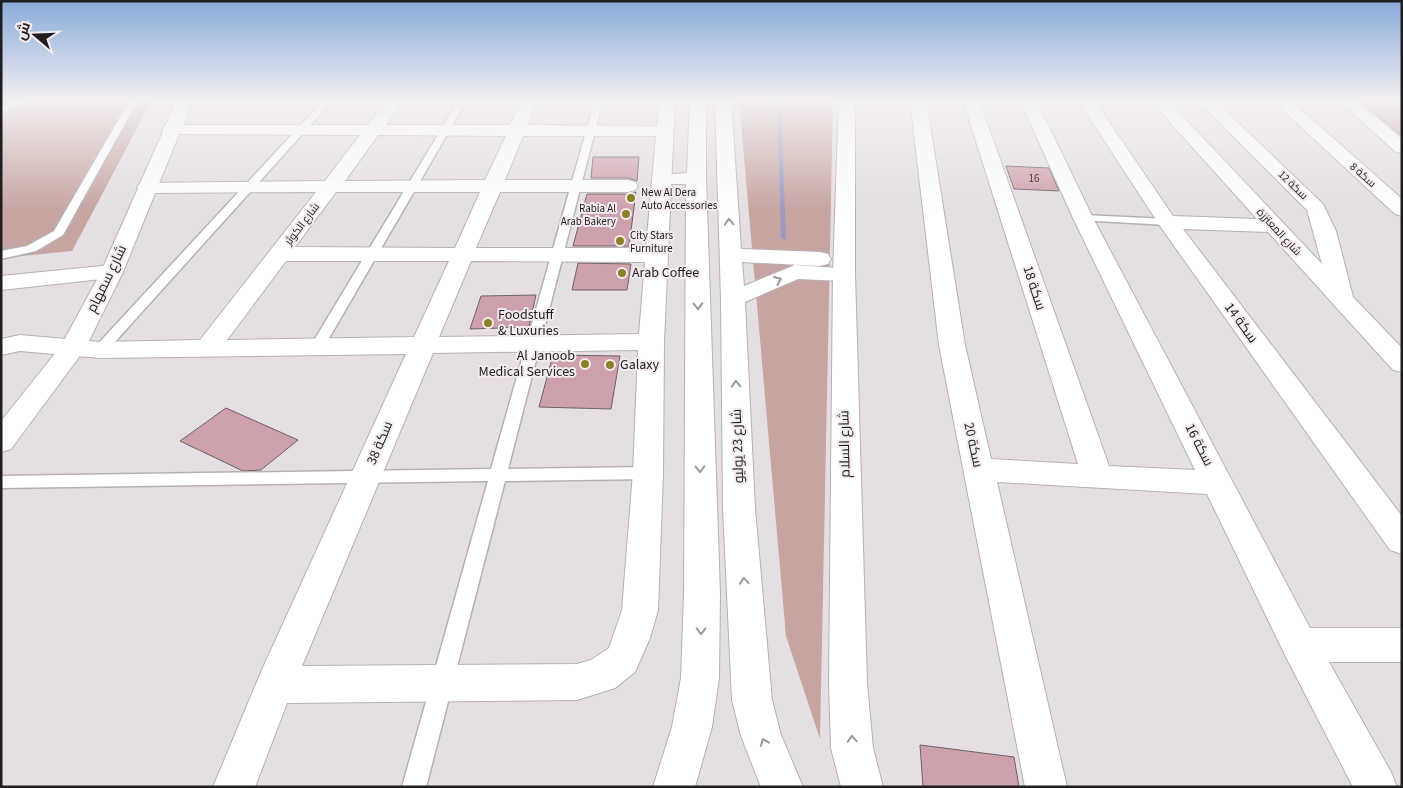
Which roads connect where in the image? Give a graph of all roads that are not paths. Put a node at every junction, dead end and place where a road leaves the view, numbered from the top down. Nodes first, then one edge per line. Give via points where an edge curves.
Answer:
1 (113, 137) edge
2 (168, 137) edge
3 (296, 137) edge
4 (368, 137) edge
5 (441, 137) edge
6 (514, 137) edge
7 (589, 137) edge
8 (664, 137) edge
9 (697, 137) edge
10 (725, 137) edge
11 (846, 137) edge
12 (923, 137) edge
13 (983, 137) edge
14 (1045, 137) edge
15 (1110, 137) edge
16 (1192, 137) edge
17 (1243, 137) edge
18 (1321, 137) edge
19 (1389, 137) edge
20 (1402, 148) edge
21 (696, 178) junction
22 (662, 180) junction
23 (412, 186) junction
24 (494, 186) junction
25 (576, 186) junction
26 (628, 186) dead end
27 (147, 187) junction
28 (250, 187) junction
29 (330, 187) junction
30 (1402, 210) edge
31 (1084, 218) junction
32 (1167, 222) junction
33 (1273, 226) junction
34 (280, 254) junction
35 (371, 254) junction
36 (464, 254) junction
37 (1, 255) edge
38 (557, 255) junction
39 (657, 255) junction
40 (731, 256) junction
41 (844, 267) junction
42 (112, 272) junction
43 (1, 283) edge
44 (733, 299) junction
45 (1342, 301) junction
46 (651, 342) junction
47 (534, 344) junction
48 (422, 345) junction
49 (1, 347) edge
50 (317, 347) junction
51 (208, 348) junction
52 (72, 349) junction
53 (100, 350) junction
54 (1402, 364) edge
55 (1, 442) edge
56 (978, 470) junction
57 (648, 473) junction
58 (499, 474) junction
59 (1097, 476) junction
60 (366, 477) junction
61 (1, 482) edge
62 (1218, 483) junction
63 (1402, 541) edge
64 (1299, 645) junction
65 (1402, 645) edge
66 (441, 682) junction
67 (275, 685) junction
68 (234, 787) edge
69 (414, 787) edge
70 (674, 787) edge
71 (782, 787) edge
72 (862, 787) edge
73 (1046, 787) edge
74 (1376, 787) edge

1 - 37 lane via 59,233 44,245
2 - 27 street, شارع سمهام
3 - 28 lane
4 - 29 street, شارع الكوثر
5 - 23 lane
6 - 24 street, سكة 38
7 - 25 lane
8 - 22 street
9 - 21 street
40 -> 10 street, شارع 23 يوليو
11 - 41 street, شارع السلام
12 - 56 street, سكة 20 via 952,345
13 - 59 street, سكة 18
14 - 31 street, سكة 16
15 - 32 street, سكة 14
16 - 33 street, شارع المعتززة
17 - 45 street, سكة 12 via 1316,208 1325,230
18 - 30 street, سكة 8
19 - 20 street
21 - 22 street
21 -> 70 street via 702,594 700,678 692,727
22 - 39 street
23 - 24 street
23 - 29 street
23 - 35 lane
24 - 25 street
24 - 36 street, سكة 38
25 - 26 street
25 - 38 lane
27 - 28 street
27 - 42 street, شارع سمهام
28 - 29 street
28 - 53 lane
29 - 34 street, شارع الكوثر
31 - 32 lane
31 - 62 street, سكة 16
32 - 33 street
32 - 63 street, سكة 14
33 - 45 street, شارع المعتززة
34 - 35 street
34 - 51 street, شارع الكوثر
35 - 36 street
35 - 50 lane
36 - 38 street
36 - 48 street, سكة 38
38 - 39 street
38 - 47 lane
39 - 46 street
40 - 41 street
40 - 44 street, شارع 23 يوليو
44 -> 41 street via 796,272
72 -> 41 street, شارع السلام via 852,748 847,611
42 - 43 street
42 - 52 street, شارع سمهام
71 -> 44 street, شارع 23 يوليو via 761,736 752,700 740,509
45 - 54 street, شارع المعتززة
46 - 47 street
46 - 57 street
47 - 48 street
47 - 58 lane
48 - 50 street
48 - 60 street, سكة 38
49 - 52 street via 20,343
50 - 51 street
51 - 53 street
52 - 53 street
52 - 55 street, شارع سمهام
56 - 59 street
56 - 73 street, سكة 20
57 - 58 lane
57 - 66 street via 640,610 622,660 600,675 577,682
58 - 60 lane
58 - 66 lane
59 - 62 street
60 - 61 lane
60 - 67 street, سكة 38
62 - 64 street, سكة 16
64 - 65 street
64 - 74 street, سكة 16
66 - 67 street
66 - 69 lane
67 - 68 street, سكة 38

